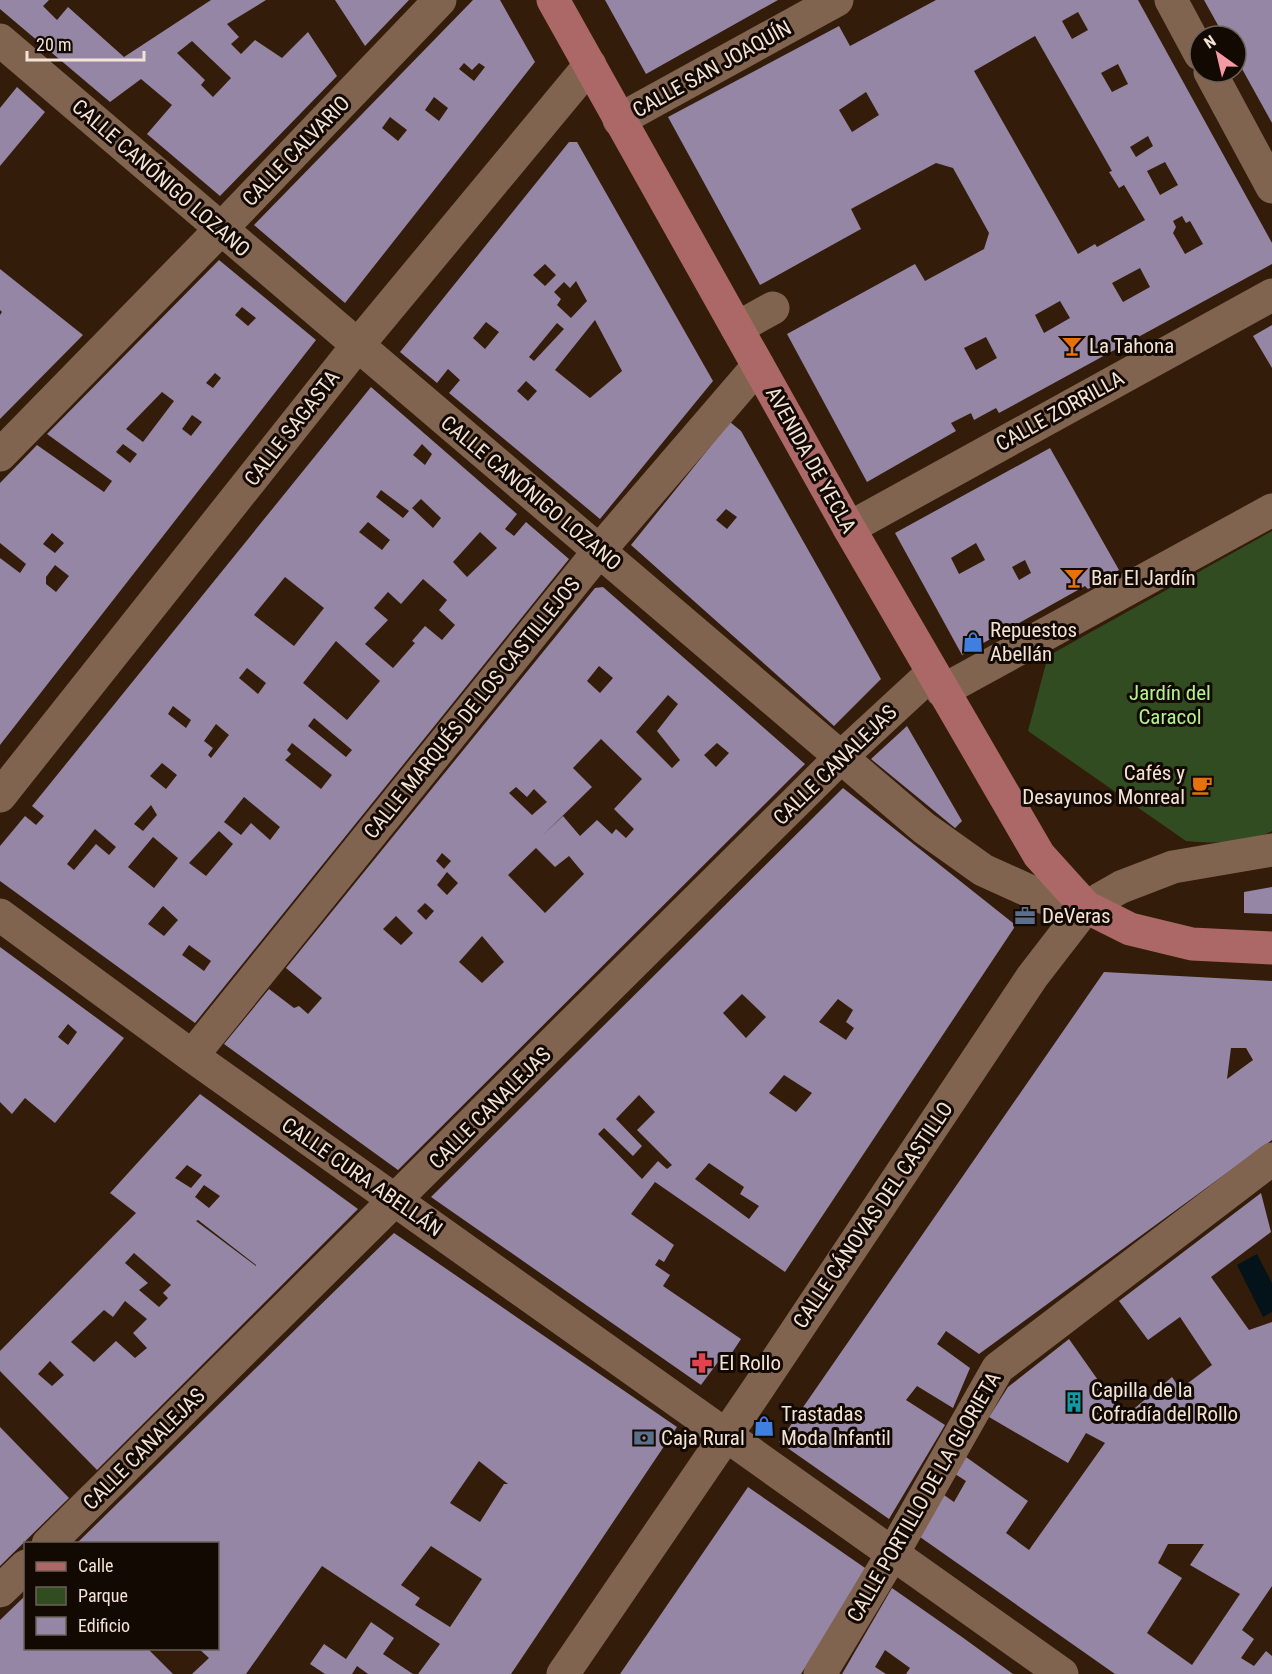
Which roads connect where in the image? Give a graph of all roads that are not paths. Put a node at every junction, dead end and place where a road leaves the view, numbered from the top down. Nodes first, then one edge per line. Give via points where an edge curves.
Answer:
1 (440, 0) edge
2 (553, 0) edge
3 (837, 0) edge
4 (1171, 0) edge
5 (1188, 32) edge
6 (0, 40) edge
7 (590, 65) junction
8 (1216, 84) edge
9 (619, 120) junction
10 (1272, 187) edge
11 (220, 230) junction
12 (1272, 295) edge
13 (773, 308) dead end
14 (737, 328) junction
15 (357, 346) junction
16 (758, 366) junction
17 (0, 454) edge
18 (1272, 510) edge
19 (849, 528) junction
20 (599, 551) junction
21 (937, 682) junction
22 (840, 758) junction
23 (0, 796) edge
24 (1272, 850) edge
25 (1086, 907) junction
26 (0, 915) edge
27 (1272, 948) edge
28 (192, 1056) junction
29 (1272, 1159) edge
30 (396, 1201) junction
31 (726, 1434) junction
32 (50, 1542) edge
33 (893, 1553) junction
34 (24, 1568) edge
35 (0, 1591) edge
36 (563, 1674) edge
37 (820, 1674) edge
38 (1062, 1674) edge

1 - 11 street, CALLE CALVARIO
2 - 7 main road, AVENIDA DE YECLA
3 - 9 street, CALLE SAN JOAQUÍN
4 - 5 street
6 - 11 street, CALLE CANÓNIGO LOZANO
7 - 9 main road, AVENIDA DE YECLA
7 - 15 street, CALLE SAGASTA
8 - 10 street
9 - 14 main road, AVENIDA DE YECLA
11 - 15 street, CALLE CANÓNIGO LOZANO
11 - 17 street, CALLE CALVARIO
12 - 19 street, CALLE ZORRILLA
13 - 14 street
14 - 16 main road, AVENIDA DE YECLA
15 - 20 street, CALLE CANÓNIGO LOZANO
15 - 23 street, CALLE SAGASTA
16 - 19 main road, AVENIDA DE YECLA
16 - 20 street, CALLE MARQUÉS DE LOS CASTILLEJOS
18 - 21 street, CALLE CANALEJAS
19 - 21 main road, AVENIDA DE YECLA
20 - 22 street, CALLE CANÓNIGO LOZANO
20 - 28 street, CALLE MARQUÉS DE LOS CASTILLEJOS
21 - 22 street, CALLE CANALEJAS
21 - 25 main road, AVENIDA DE YECLA via 1039,855
22 - 25 street, CALLE CANÓNIGO LOZANO via 924,828 983,870 1047,899
22 - 30 street, CALLE CANALEJAS
24 - 25 street via 1173,867
25 - 27 main road via 1130,929 1169,940
25 - 31 street, CALLE CÁNOVAS DEL CASTILLO via 1032,977
26 - 28 street, CALLE CURA ABELLÁN
28 - 30 street, CALLE CURA ABELLÁN
29 - 33 street, CALLE PORTILLO DE LA GLORIETA via 998,1368
30 - 31 street, CALLE CURA ABELLÁN
30 - 32 street, CALLE CANALEJAS
31 - 33 street, CALLE CURA ABELLÁN
31 - 36 street, CALLE CÁNOVAS DEL CASTILLO
33 - 37 street, CALLE PORTILLO DE LA GLORIETA
33 - 38 street, CALLE CURA ABELLÁN
34 - 35 street

